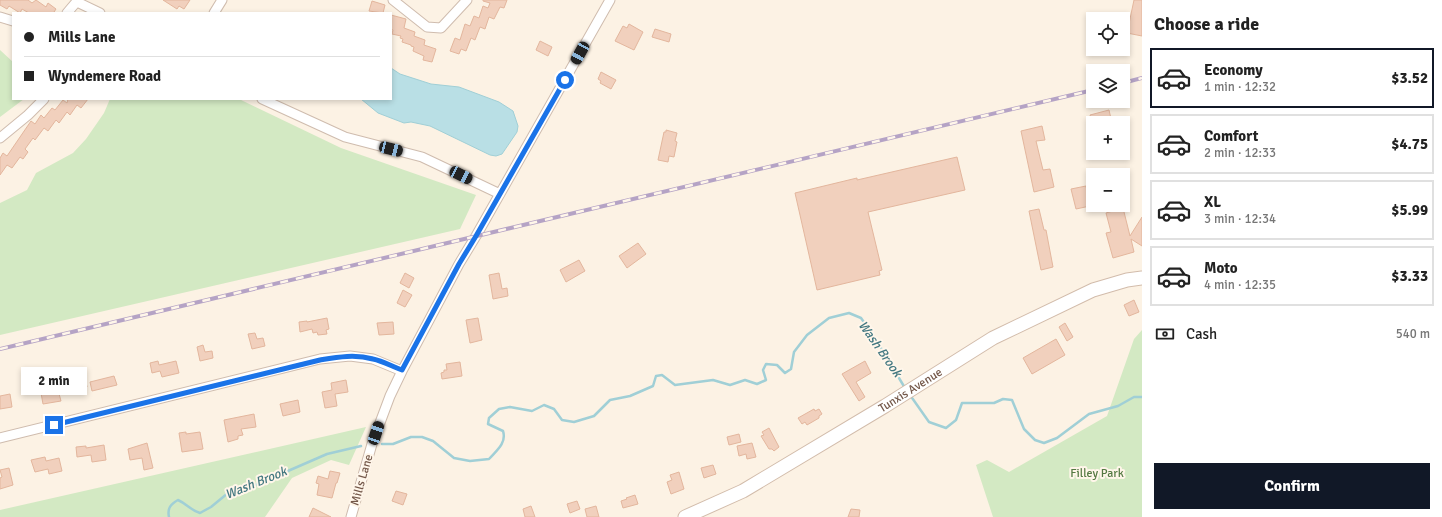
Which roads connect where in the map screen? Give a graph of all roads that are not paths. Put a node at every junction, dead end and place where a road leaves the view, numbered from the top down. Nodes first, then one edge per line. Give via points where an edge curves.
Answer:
1 (222, 0) edge
2 (393, 0) edge
3 (467, 0) edge
4 (610, 0) edge
5 (78, 1) edge
6 (68, 12) edge
7 (98, 12) edge
8 (215, 12) edge
9 (0, 17) edge
10 (12, 21) edge
11 (43, 100) edge
12 (264, 100) edge
13 (0, 138) edge
14 (500, 194) junction
15 (1142, 278) edge
16 (402, 370) junction
17 (0, 438) edge
18 (351, 517) edge
19 (684, 517) edge

1 - 8 street
2 - 3 street via 427,27 441,28
4 - 14 street, Mills Lane
5 - 6 street
5 - 7 street
9 - 10 street
11 - 13 street
12 - 14 street via 345,137 422,157
14 - 16 street, Mills Lane
15 - 19 main road, Tunxis Avenue via 1093,290 993,338 743,491
16 - 17 street via 373,359 350,356 320,360
16 - 18 street, Mills Lane via 380,422

